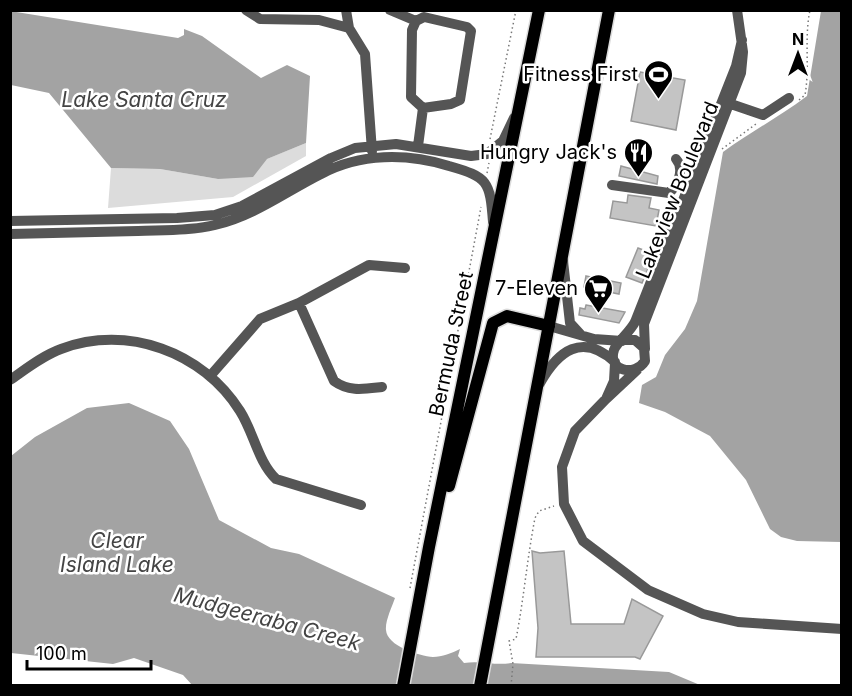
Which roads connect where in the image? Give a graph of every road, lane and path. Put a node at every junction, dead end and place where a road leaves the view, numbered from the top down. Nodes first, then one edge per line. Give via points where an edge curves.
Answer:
1 (246, 10) edge
2 (346, 10) edge
3 (390, 10) edge
4 (516, 10) edge
5 (539, 10) edge
6 (609, 10) edge
7 (737, 10) edge
8 (275, 15) edge
9 (416, 21) junction
10 (349, 28) junction
11 (789, 98) dead end
12 (726, 102) junction
13 (423, 108) junction
14 (517, 111) junction
15 (487, 143) dead end
16 (371, 145) junction
17 (423, 147) junction
18 (373, 158) junction
19 (676, 159) dead end
20 (489, 160) dead end
21 (467, 171) junction
22 (485, 178) dead end
23 (612, 185) dead end
24 (482, 204) dead end
25 (10, 221) edge
26 (494, 232) junction
27 (10, 234) edge
28 (671, 242) junction
29 (562, 252) junction
30 (405, 268) dead end
31 (644, 298) junction
32 (299, 303) junction
33 (649, 309) junction
34 (549, 326) junction
35 (581, 335) junction
36 (623, 340) junction
37 (645, 353) junction
38 (615, 363) junction
39 (640, 368) junction
40 (211, 375) junction
41 (10, 380) edge
42 (382, 387) dead end
43 (538, 387) junction
44 (606, 399) junction
45 (564, 504) junction
46 (361, 505) dead end
47 (429, 547) junction
48 (410, 590) dead end
49 (842, 629) edge
50 (404, 686) edge
51 (480, 686) edge
52 (511, 686) edge

1 - 8 street via 260,19
2 - 10 street
3 - 9 street
4 - 15 path
5 - 14 main road, Bermuda Street
6 - 29 main road
7 - 12 street, Lakeview Boulevard via 742,40
8 - 10 street
9 - 13 street via 412,30 411,97
9 - 13 street via 424,17 467,27 472,36 460,100
10 - 16 street via 365,54
11 - 12 street via 764,115
12 - 28 street, Lakeview Boulevard
13 - 17 street
14 - 17 street via 503,141 487,154 471,156
14 - 26 main road, Bermuda Street
16 - 17 street
16 - 18 street
16 - 25 street via 342,152 242,206 215,214
17 - 21 street via 477,162 476,168
18 - 21 street via 409,158
18 - 27 street via 334,168 246,216 213,226
19 - 23 street via 681,172 669,194
20 - 22 path
21 - 26 street via 480,177 490,189
24 - 48 path
26 - 47 main road, Bermuda Street
28 - 31 street, Lakeview Boulevard
28 - 33 street, Lakeview Boulevard
29 - 34 main road
29 - 35 street via 570,323
30 - 32 street via 369,266
31 - 33 street
31 - 36 street, Lakeview Boulevard
32 - 40 street via 260,319
32 - 42 street via 334,381 354,390
33 - 37 street, Lakeview Boulevard via 642,330
34 - 35 street
34 - 43 main road
34 - 47 main road via 507,316 491,326 459,452
35 - 36 street
36 - 37 street via 639,342
36 - 38 street via 614,350
37 - 39 street
38 - 39 street via 628,371
38 - 43 street via 596,350 571,349 554,361
38 - 44 street via 614,381
39 - 44 street
40 - 41 street via 166,348 126,340 95,340 61,350
40 - 46 street via 240,409 267,470 276,479
43 - 51 main road
44 - 45 street via 582,421 568,443 562,467
45 - 49 street via 575,530 594,552 666,600 738,622
45 - 52 path via 539,511 534,518 516,639 509,641 508,646 513,664
47 - 50 main road, Bermuda Street

